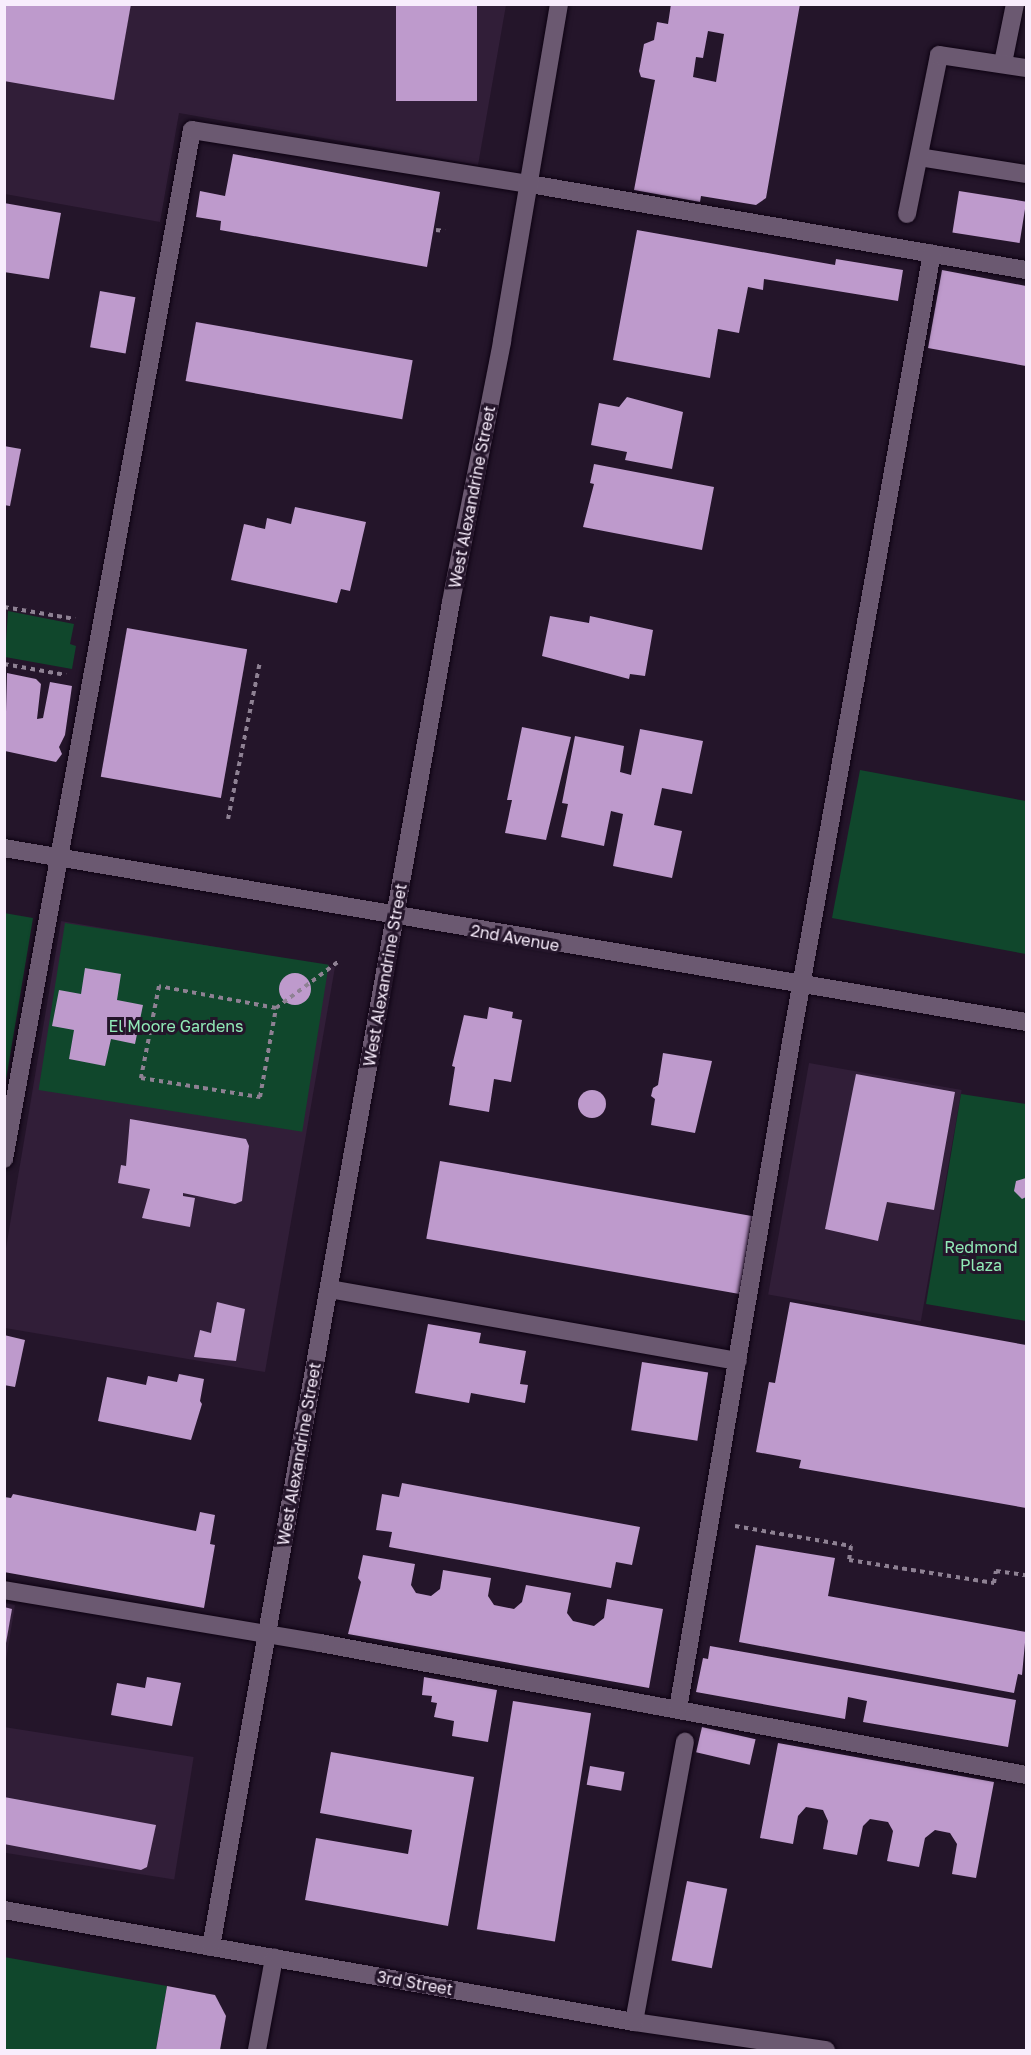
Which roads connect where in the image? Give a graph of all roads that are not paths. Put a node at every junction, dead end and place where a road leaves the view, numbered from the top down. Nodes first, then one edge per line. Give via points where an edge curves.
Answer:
1 (559, 4) edge
2 (1015, 4) edge
3 (1003, 63) junction
4 (1026, 68) edge
5 (919, 157) junction
6 (1026, 174) edge
7 (530, 184) junction
8 (907, 214) dead end
9 (932, 253) junction
10 (1026, 270) edge
11 (4, 848) edge
12 (60, 858) junction
13 (395, 917) junction
14 (801, 986) junction
15 (1026, 1022) edge
16 (4, 1159) edge
17 (329, 1289) junction
18 (738, 1361) junction
19 (4, 1590) edge
20 (267, 1634) junction
21 (678, 1709) junction
22 (685, 1742) dead end
23 (1026, 1775) edge
24 (4, 1910) edge
25 (211, 1947) junction
26 (274, 1958) junction
27 (634, 2022) junction
28 (257, 2050) edge
29 (826, 2050) edge

1 - 7 street, West Alexandrine Street
2 - 3 street
3 - 4 street
3 - 5 street via 939,55
5 - 6 street
5 - 8 street
7 - 9 street
7 - 12 street via 192,130
7 - 13 street, West Alexandrine Street
9 - 10 street
9 - 14 street
11 - 12 street, 2nd Avenue
12 - 13 street, 2nd Avenue
12 - 16 street
13 - 14 street, 2nd Avenue
13 - 17 street, West Alexandrine Street
14 - 15 street, 2nd Avenue
14 - 18 street
17 - 18 street
17 - 20 street, West Alexandrine Street
18 - 21 street
19 - 20 street
20 - 21 street
20 - 25 street, West Alexandrine Street
21 - 23 street
22 - 27 street
24 - 25 street, 3rd Street
25 - 26 street, 3rd Street
26 - 27 street, 3rd Street
26 - 28 street
27 - 29 street, 3rd Street

